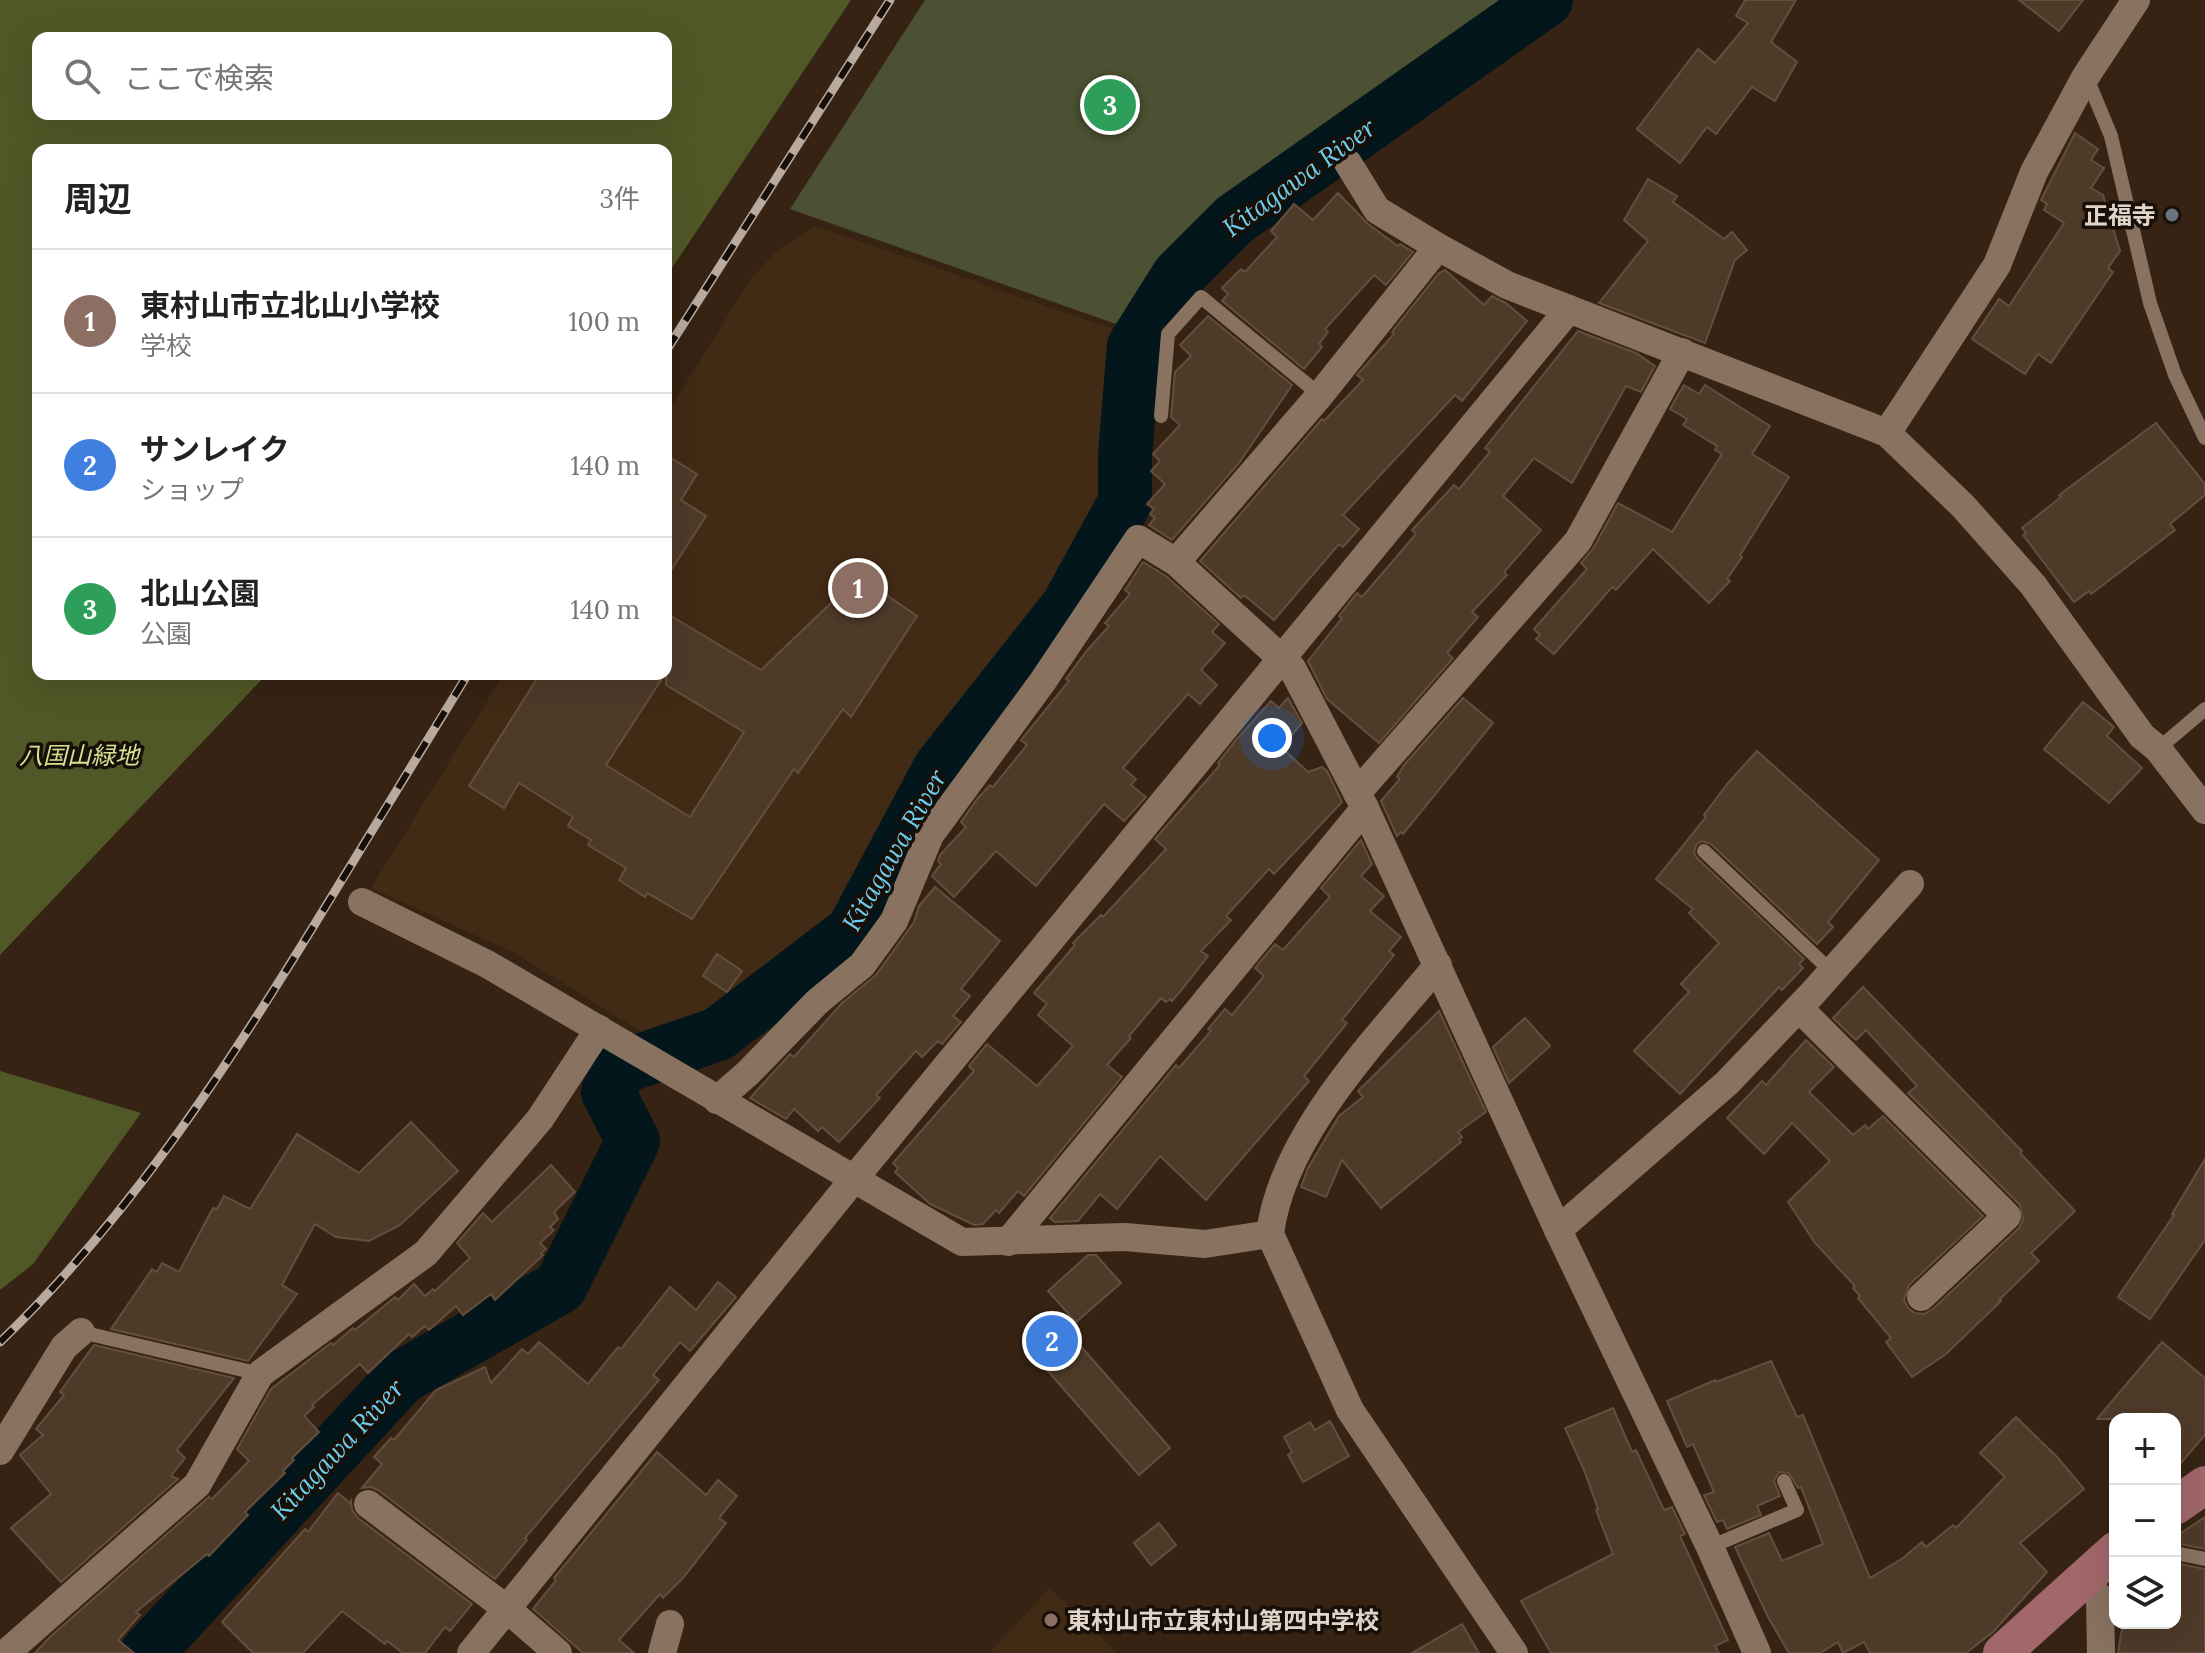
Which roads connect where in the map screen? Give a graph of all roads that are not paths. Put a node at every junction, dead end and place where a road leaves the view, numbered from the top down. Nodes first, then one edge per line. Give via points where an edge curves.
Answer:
1 (2136, 0) edge
2 (2086, 76) junction
3 (1348, 163) dead end
4 (1438, 247) junction
5 (1569, 309) junction
6 (1682, 352) junction
7 (1320, 395) junction
8 (1161, 416) dead end
9 (1887, 433) junction
10 (2205, 438) edge
11 (1176, 562) junction
12 (1282, 657) junction
13 (2205, 709) edge
14 (2158, 749) junction
15 (1361, 801) junction
16 (2205, 810) edge
17 (1704, 851) dead end
18 (1910, 884) dead end
19 (362, 902) dead end
20 (1438, 965) junction
21 (1832, 972) junction
22 (1799, 1008) junction
23 (599, 1029) junction
24 (706, 1093) junction
25 (853, 1180) junction
26 (1558, 1230) junction
27 (1270, 1234) junction
28 (1008, 1242) junction
29 (1921, 1297) dead end
30 (81, 1332) joint
31 (260, 1374) junction
32 (0, 1451) edge
33 (1784, 1481) dead end
34 (2205, 1485) edge
35 (2181, 1502) edge
36 (368, 1504) dead end
37 (1710, 1547) junction
38 (2181, 1554) edge
39 (2109, 1556) edge
40 (2205, 1559) edge
41 (2083, 1579) junction
42 (507, 1609) junction
43 (670, 1624) dead end
44 (6, 1653) edge
45 (471, 1653) edge
46 (558, 1653) edge
47 (662, 1653) edge
48 (1514, 1653) edge
49 (1757, 1653) edge
50 (2002, 1653) edge
51 (2101, 1653) edge

1 - 2 street
2 - 9 street via 2034,172 1997,265
2 - 10 lane via 2111,136 2150,303 2175,375
3 - 4 street via 1377,210
4 - 5 street via 1507,285
4 - 7 street
5 - 6 street
5 - 12 street
6 - 9 street
6 - 15 street via 1578,541
7 - 8 lane via 1201,297 1168,334
7 - 11 street
9 - 14 street via 1963,506 2033,585 2142,736
11 - 12 street
11 - 24 street via 1138,539 930,835 894,921 862,965 817,1002 748,1073
12 - 15 street
12 - 25 street
13 - 14 lane
14 - 16 street
15 - 20 street
15 - 28 street
17 - 21 lane
18 - 21 street
19 - 23 street via 487,964
20 - 26 street
20 - 27 street via 1323,1105 1296,1155 1272,1215
21 - 22 street
22 - 26 street via 1727,1083
22 - 29 street via 2007,1216
23 - 24 street
23 - 31 street via 540,1119 426,1253
24 - 25 street
25 - 28 street via 962,1242
25 - 42 street
26 - 37 street
27 - 28 street via 1205,1244 1125,1237
27 - 48 street via 1350,1410
30 - 31 lane
30 - 32 street via 64,1347
31 - 44 street via 197,1485
33 - 37 lane via 1797,1510
34 - 35 street
36 - 42 street
37 - 49 street
38 - 40 lane
39 - 41 street
41 - 50 street
41 - 51 street via 2100,1598
42 - 45 street
42 - 46 street
43 - 47 street

